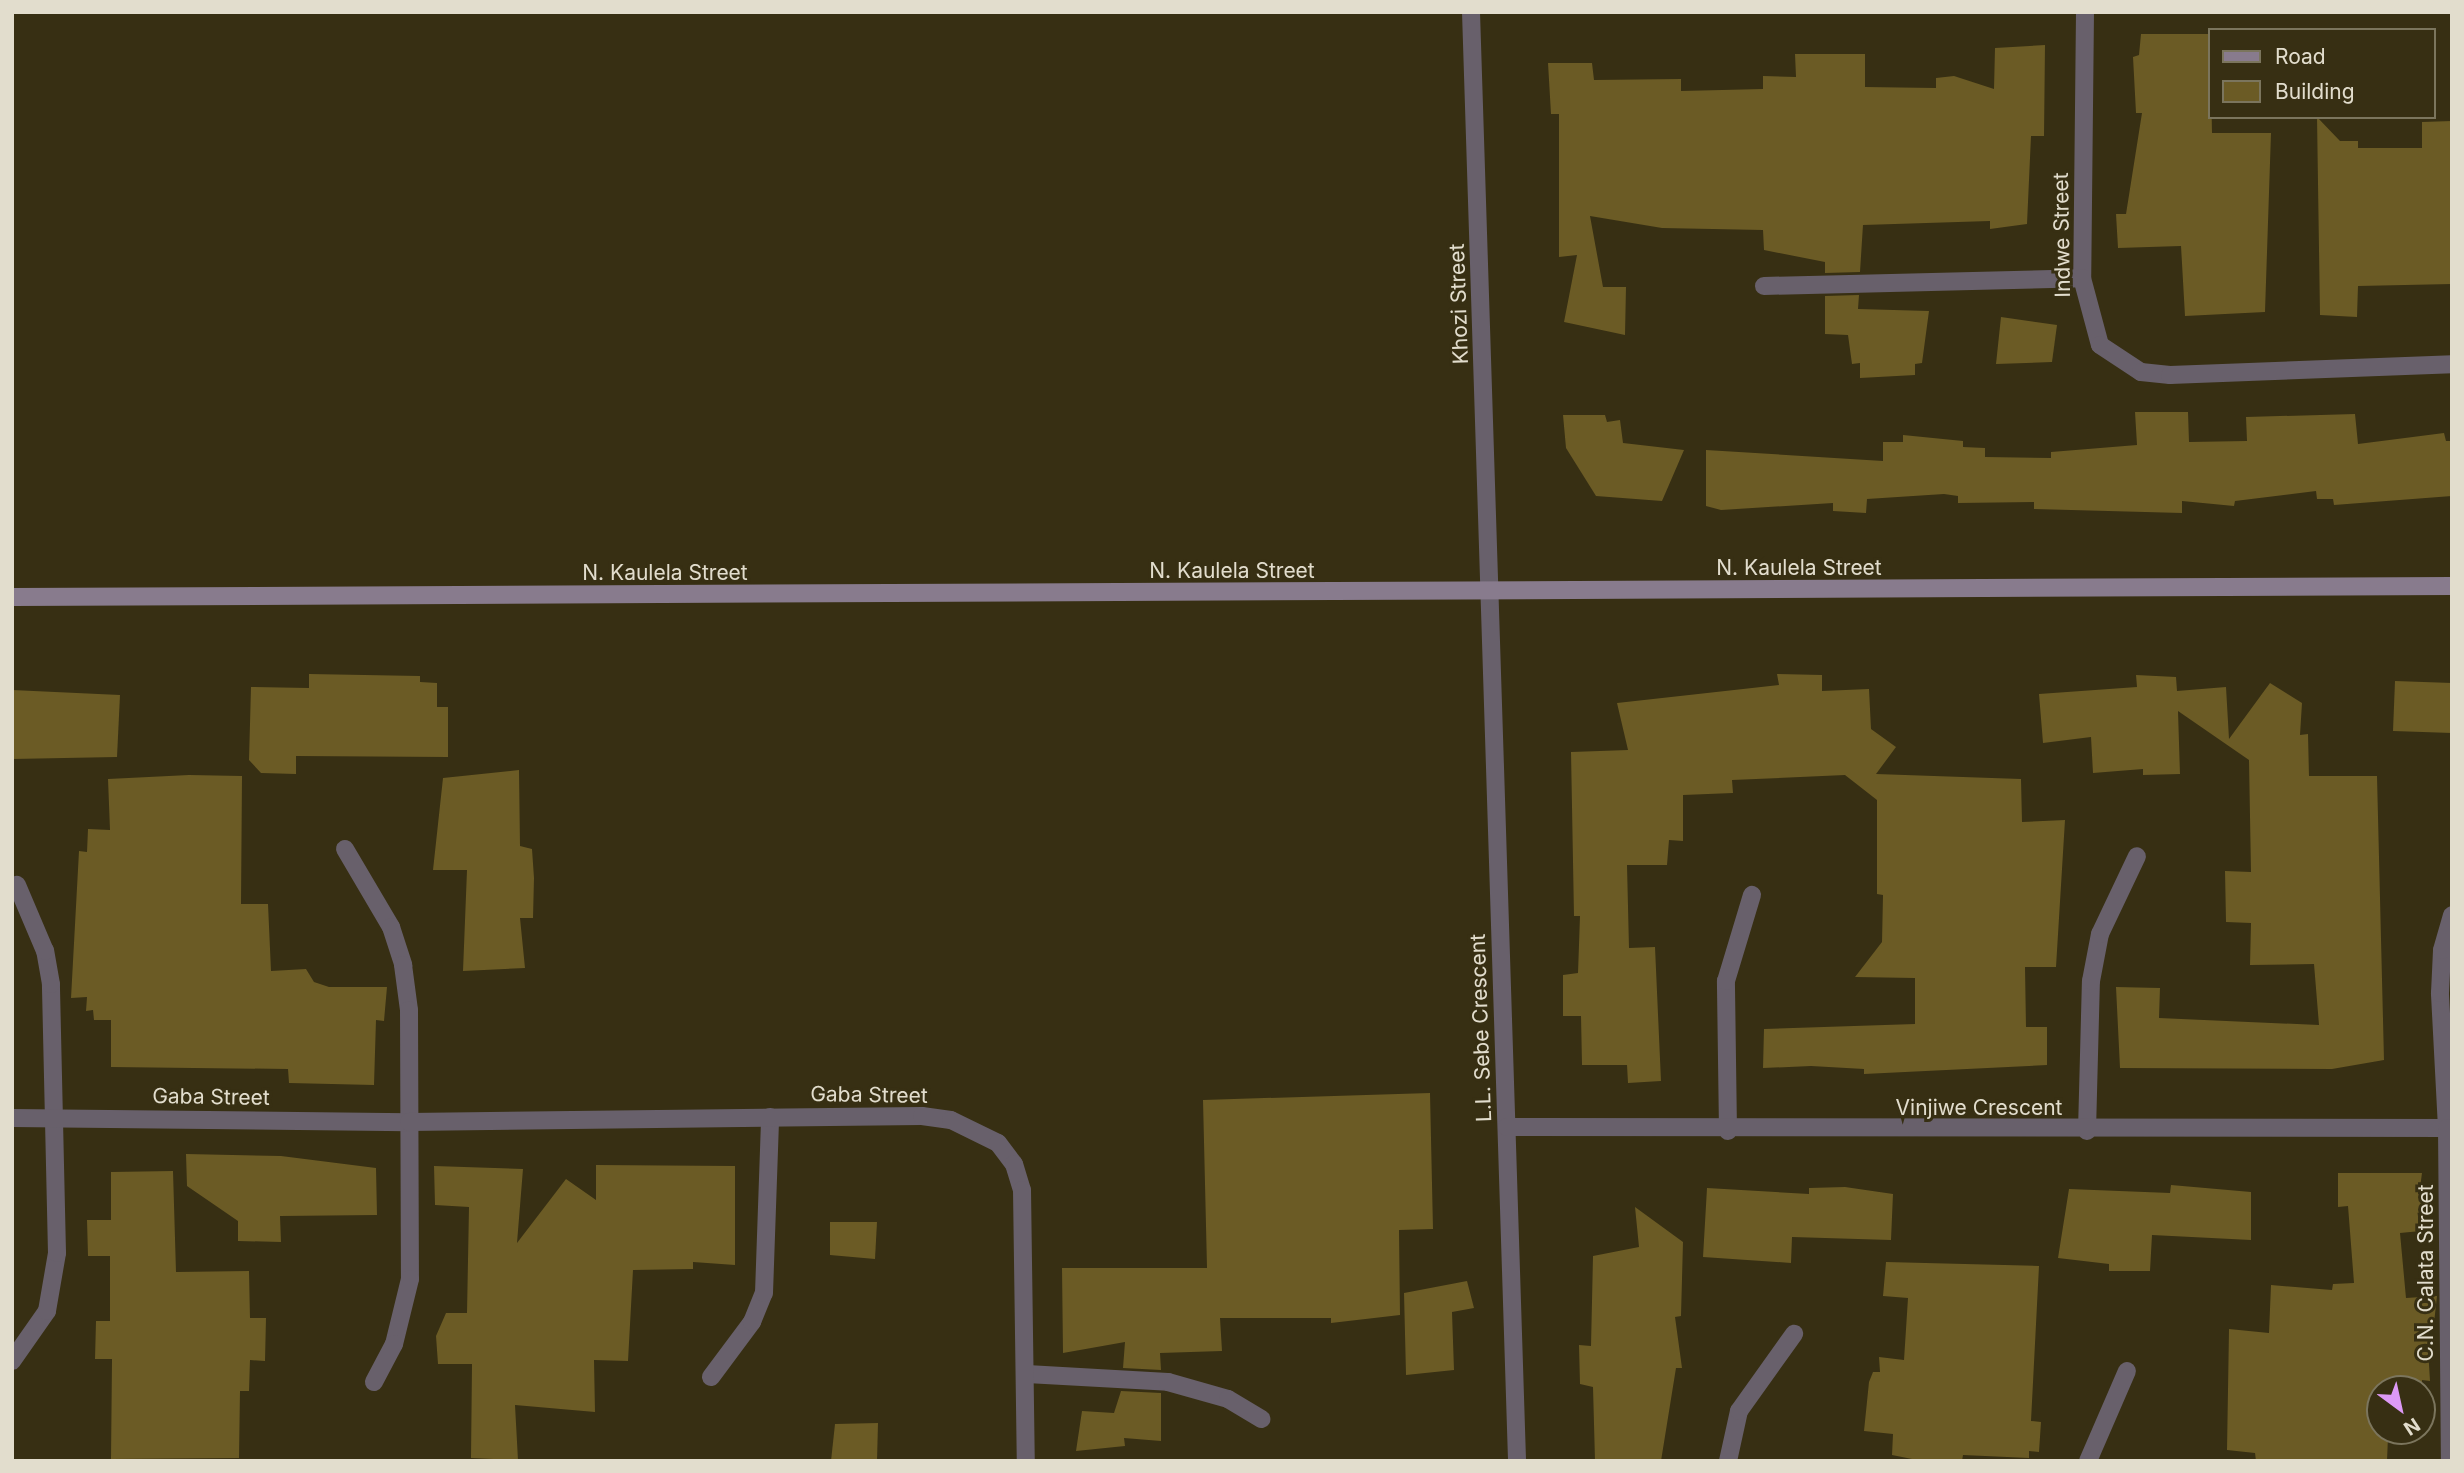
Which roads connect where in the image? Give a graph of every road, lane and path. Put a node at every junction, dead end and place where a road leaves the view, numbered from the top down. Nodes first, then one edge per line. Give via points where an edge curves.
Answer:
1 (1471, 12) edge
2 (2085, 12) edge
3 (2082, 278) junction
4 (1764, 286) dead end
5 (2452, 364) edge
6 (2452, 586) edge
7 (1493, 594) junction
8 (12, 597) edge
9 (345, 849) dead end
10 (2137, 856) dead end
11 (17, 885) dead end
12 (1752, 895) dead end
13 (2452, 915) edge
14 (770, 1117) junction
15 (12, 1118) edge
16 (51, 1118) junction
17 (409, 1122) junction
18 (1507, 1127) junction
19 (2450, 1128) edge
20 (1728, 1130) junction
21 (2087, 1130) junction
22 (2450, 1298) edge
23 (1794, 1334) dead end
24 (12, 1361) edge
25 (2127, 1371) dead end
26 (1027, 1374) junction
27 (710, 1377) dead end
28 (374, 1382) dead end
29 (1261, 1419) dead end
30 (1026, 1461) edge
31 (1517, 1461) edge
32 (1728, 1461) edge
33 (2088, 1461) edge
34 (2450, 1461) edge

1 - 7 street, Khozi Street
2 - 3 street, Indwe Street
3 - 4 street
3 - 5 street, Indwe Street via 2100,345 2141,372
6 - 7 street, N. Kaulela Street
7 - 8 street, N. Kaulela Street
7 - 18 street, L.L. Sebe Crescent
9 - 17 street via 373,890 404,965
10 - 21 street via 2100,934 2091,981
11 - 16 street via 45,951 51,984
12 - 20 street via 1726,981
13 - 19 street, C.N. Calata Street via 2442,950 2440,993
14 - 17 street, Gaba Street
14 - 26 street, Gaba Street via 922,1116 978,1129 998,1143 1014,1164 1026,1216
14 - 27 street via 764,1293 752,1322
15 - 16 street, Gaba Street
16 - 17 street, Gaba Street
16 - 24 street via 55,1283 47,1311
17 - 28 street via 407,1299 394,1344
18 - 20 street, Vinjiwe Crescent
18 - 31 street, L.L. Sebe Crescent
19 - 21 street, Vinjiwe Crescent
19 - 22 street, C.N. Calata Street
20 - 21 street, Vinjiwe Crescent
22 - 34 street, C.N. Calata Street
23 - 32 street via 1739,1410
25 - 33 street
26 - 29 street via 1168,1382 1228,1399
26 - 30 street, Gaba Street

